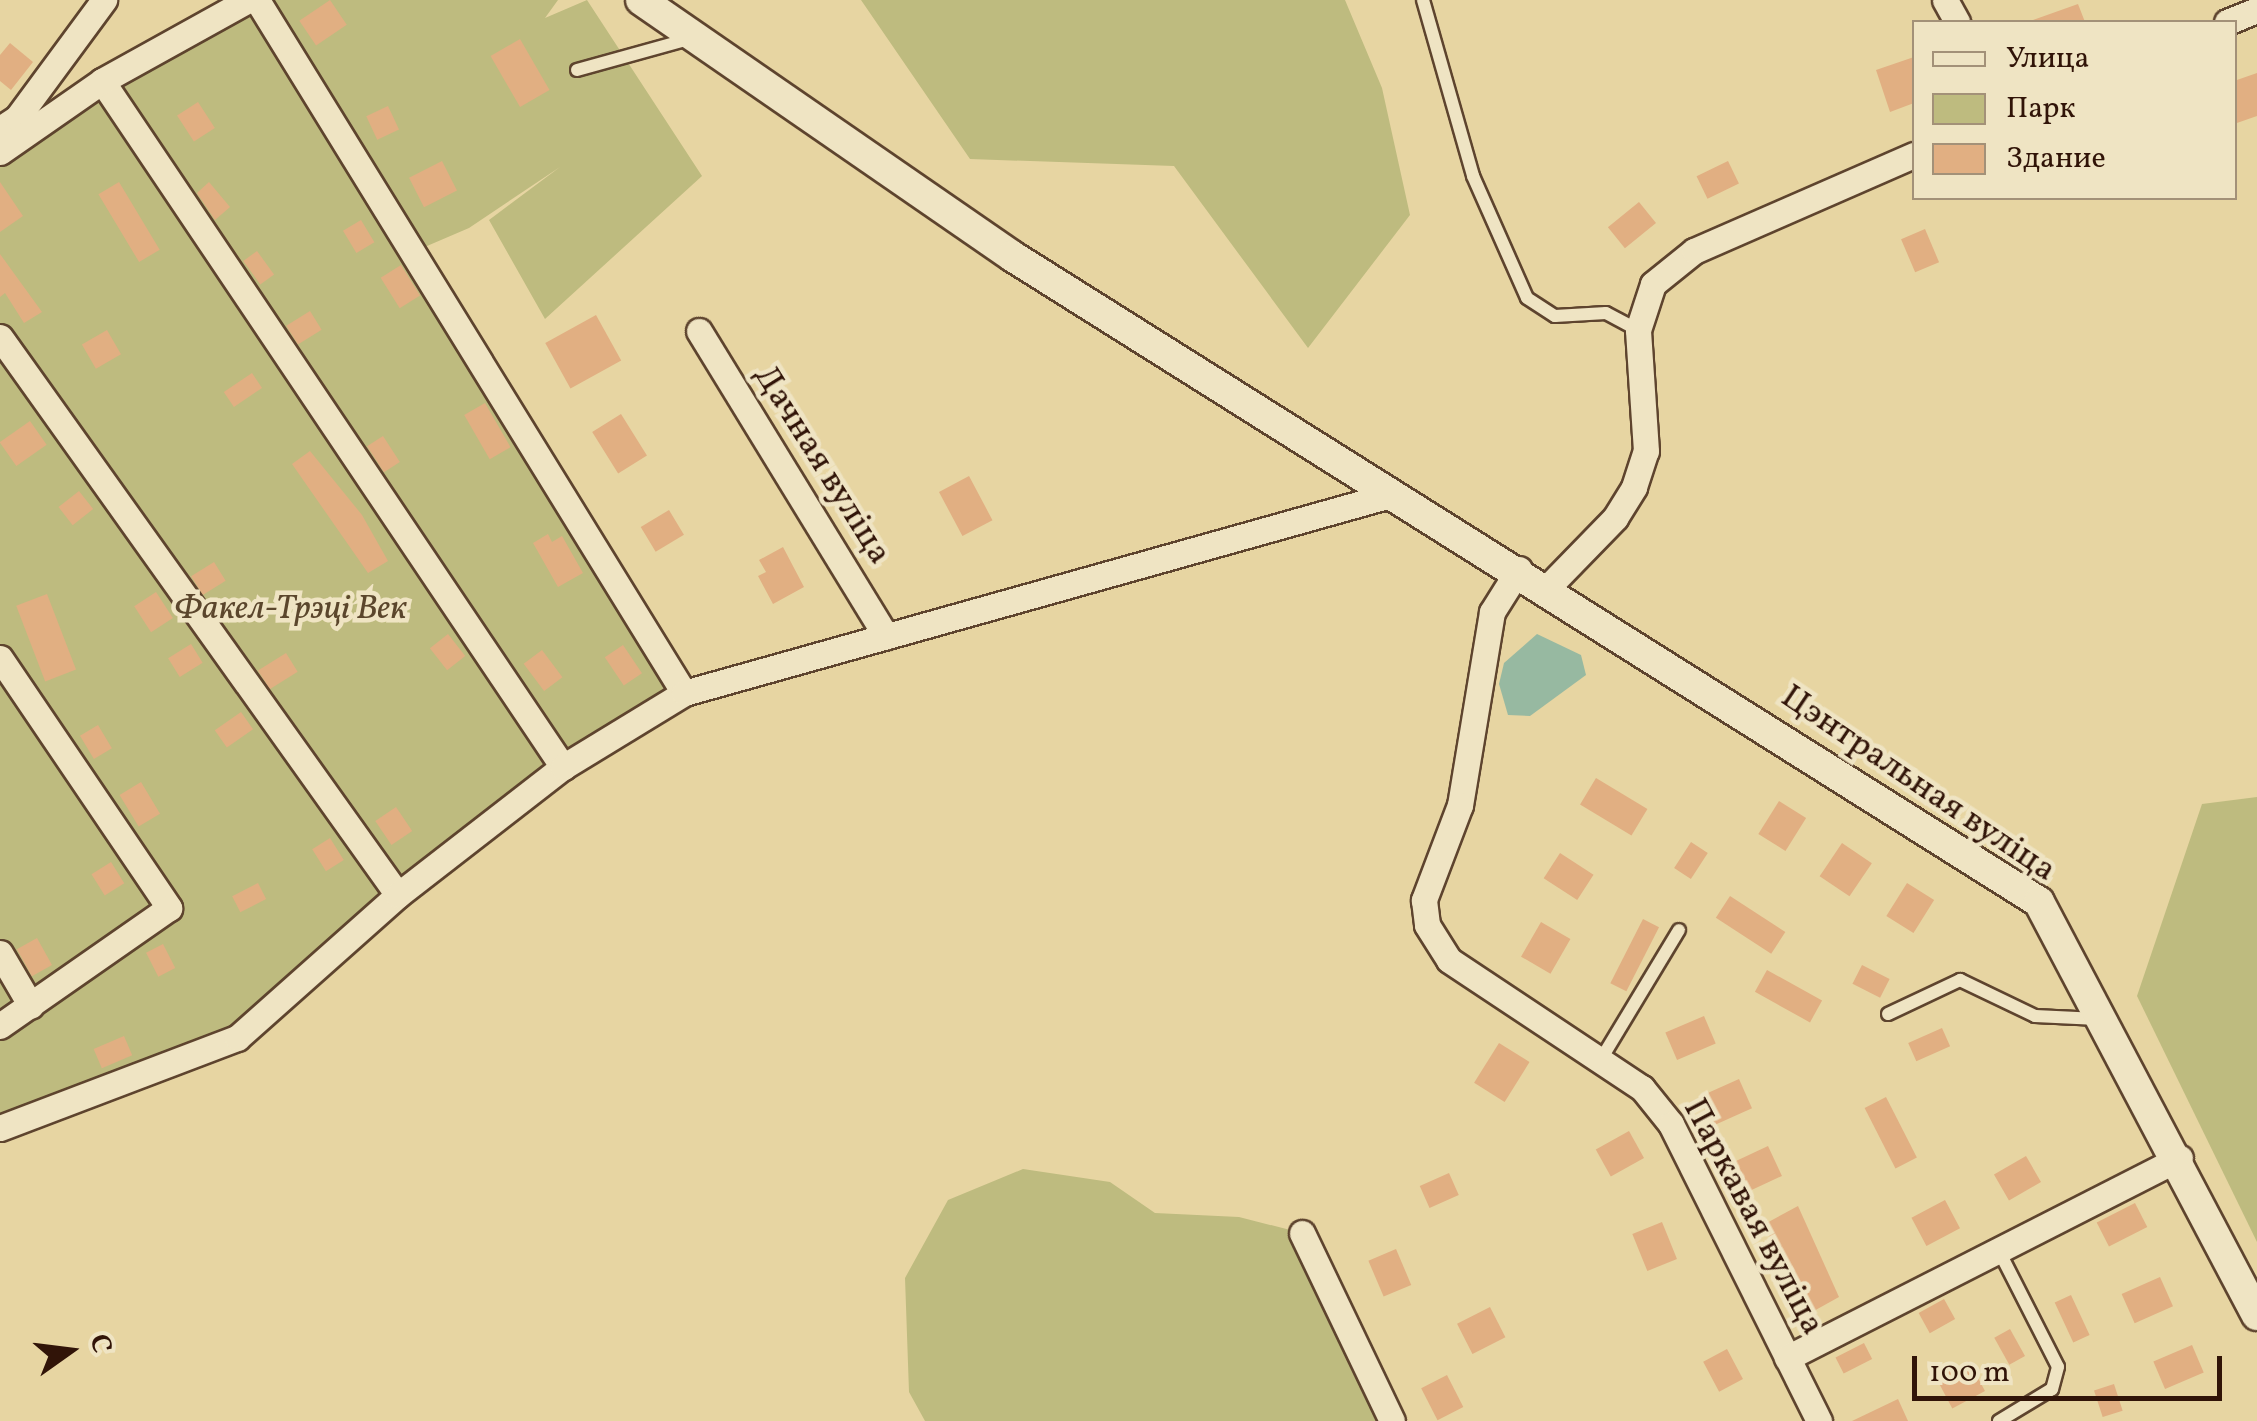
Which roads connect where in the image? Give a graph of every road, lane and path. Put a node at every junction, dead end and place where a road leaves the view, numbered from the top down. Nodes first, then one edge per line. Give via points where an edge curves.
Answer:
1 (104, 0) edge
2 (248, 0) edge
3 (257, 0) edge
4 (641, 0) edge
5 (1423, 0) edge
6 (2257, 10) edge
7 (2232, 20) edge
8 (694, 38) junction
9 (577, 70) dead end
10 (102, 81) junction
11 (0, 129) edge
12 (0, 152) edge
13 (1912, 156) edge
14 (1638, 330) junction
15 (699, 331) dead end
16 (0, 337) edge
17 (1394, 494) junction
18 (1519, 569) junction
19 (1547, 588) junction
20 (886, 636) junction
21 (0, 658) edge
22 (684, 693) junction
23 (563, 767) junction
24 (398, 895) junction
25 (1679, 930) dead end
26 (0, 954) edge
27 (31, 1006) junction
28 (1888, 1014) dead end
29 (2104, 1018) junction
30 (0, 1026) edge
31 (1602, 1056) junction
32 (0, 1128) edge
33 (2180, 1158) junction
34 (1302, 1233) dead end
35 (1997, 1248) junction
36 (2257, 1315) edge
37 (1787, 1358) junction
38 (1392, 1421) edge
39 (1819, 1421) edge
40 (1999, 1421) edge

1 - 11 street via 17,118
2 - 10 street
3 - 22 street
4 - 8 street, Цэнтральная вуліца
5 - 14 lane via 1473,176 1527,298 1555,316 1606,313
6 - 7 street
8 - 9 lane
8 - 17 street, Цэнтральная вуліца via 1012,256
10 - 12 street
10 - 23 street
13 - 14 street via 1694,251 1653,284
14 - 19 street via 1646,451 1634,488 1615,518
15 - 20 street, Дачная вуліца
16 - 24 street
17 - 18 street, Цэнтральная вуліца
17 - 20 street
18 - 19 street, Цэнтральная вуліца
18 - 31 street, Паркавая вуліца via 1492,612 1460,805 1424,900 1428,925 1449,960
19 - 29 street, Цэнтральная вуліца via 2040,902
20 - 22 street
21 - 27 street via 169,908
22 - 23 street
23 - 24 street
24 - 32 street via 236,1038
25 - 31 lane
26 - 27 street
27 - 30 street
28 - 29 lane via 1960,980 2035,1016
29 - 33 street, Цэнтральная вуліца
31 - 37 street, Паркавая вуліца via 1642,1088 1670,1124
33 - 35 street
33 - 36 street, Цэнтральная вуліца
34 - 38 street
35 - 37 street
35 - 40 lane via 2058,1367 2052,1389
37 - 39 street, Паркавая вуліца

